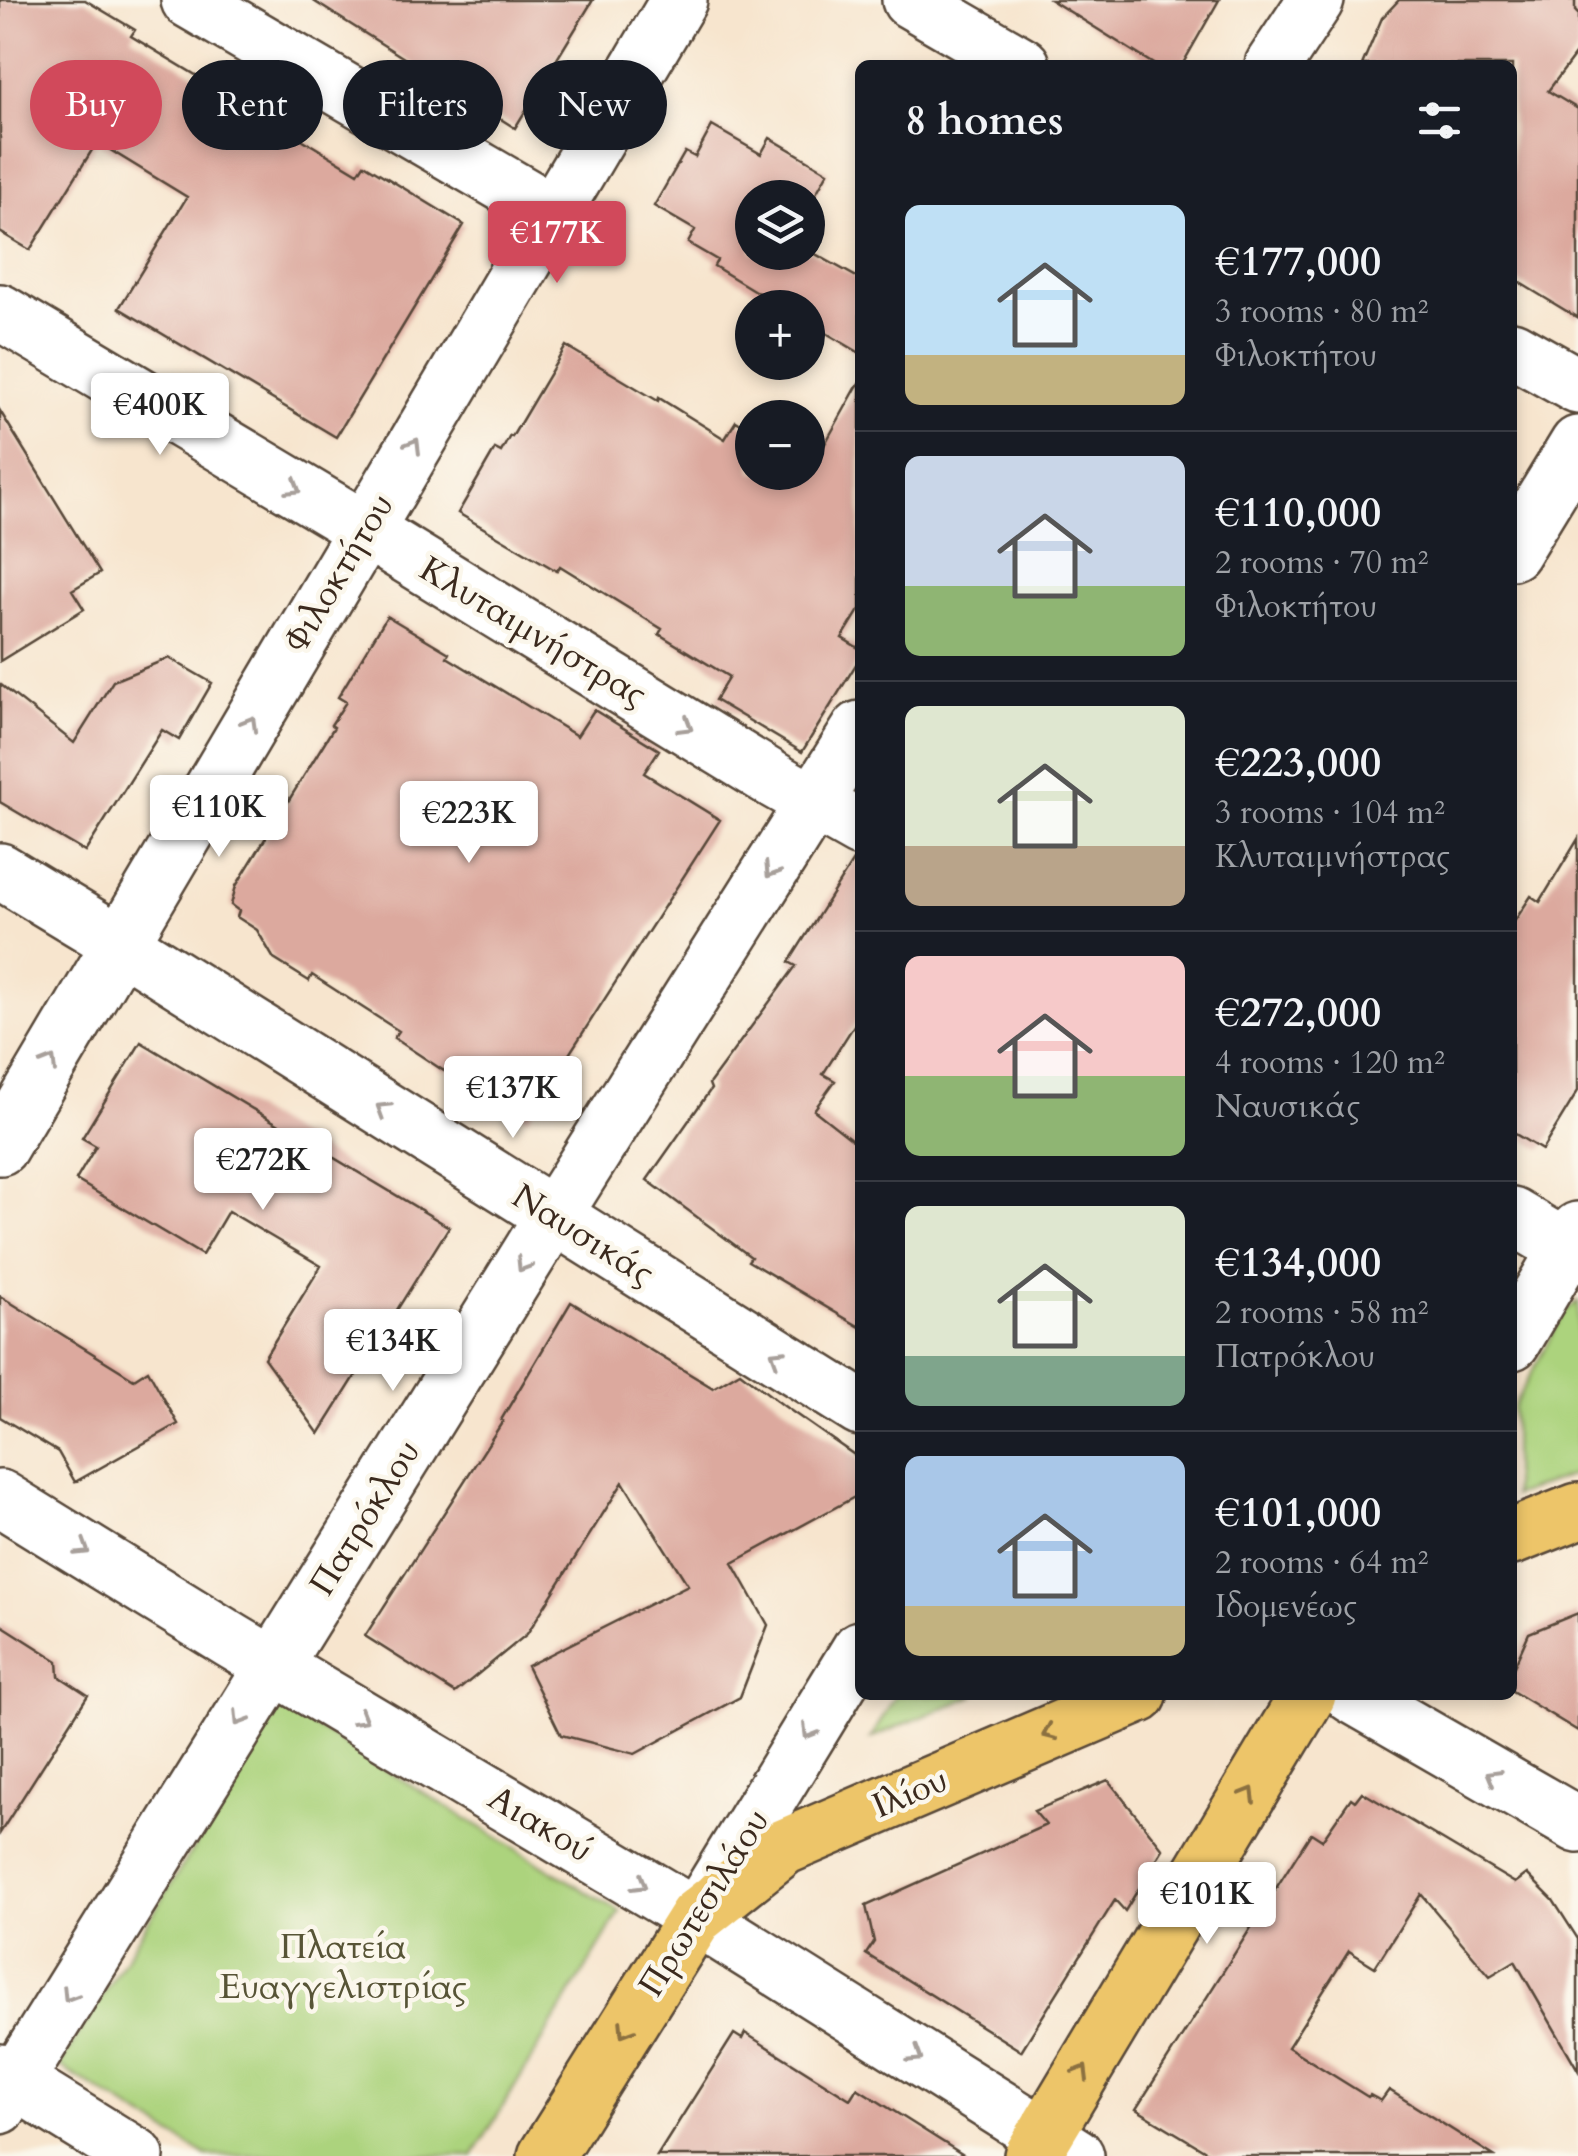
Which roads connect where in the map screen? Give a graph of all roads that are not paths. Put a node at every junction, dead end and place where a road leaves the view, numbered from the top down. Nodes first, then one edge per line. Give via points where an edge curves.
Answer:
1 (189, 0) edge
2 (679, 0) edge
3 (910, 0) edge
4 (1316, 0) edge
5 (1013, 60) edge
6 (1276, 60) edge
7 (552, 212) junction
8 (0, 312) edge
9 (1517, 351) edge
10 (1578, 386) edge
11 (1578, 444) edge
12 (364, 529) junction
13 (1517, 544) edge
14 (855, 749) edge
15 (838, 816) edge
16 (0, 872) edge
17 (121, 944) junction
18 (0, 1147) edge
19 (553, 1216) junction
20 (1517, 1218) edge
21 (1574, 1244) edge
22 (1517, 1334) edge
23 (855, 1405) edge
24 (0, 1498) edge
25 (1578, 1511) edge
26 (1517, 1535) edge
27 (855, 1657) edge
28 (273, 1665) junction
29 (1127, 1700) edge
30 (1305, 1700) edge
31 (1361, 1700) edge
32 (1578, 1825) edge
33 (696, 1917) junction
34 (5, 2086) edge
35 (1051, 2150) edge
36 (136, 2156) edge
37 (546, 2156) edge

1 - 7 street
2 - 7 street, Φιλοκτήτου
3 - 5 street
4 - 6 street
12 -> 7 street, Φιλοκτήτου
8 -> 12 street, Κλυταιμνήστρας
9 - 10 street
11 - 13 street
12 -> 15 street, Κλυταιμνήστρας
17 -> 12 street, Φιλοκτήτου
14 - 15 street, Πατρόκλου
15 -> 19 street, Πατρόκλου
16 - 17 street, Ναυσικάς
18 -> 17 street, Φιλοκτήτου
19 -> 17 street, Ναυσικάς
23 -> 19 street, Ναυσικάς
19 -> 28 street, Πατρόκλου
20 - 21 street
21 - 22 street
24 -> 28 street, Αιακού
25 - 26 main road
27 -> 33 street, Πρωτεσιλάου
28 -> 33 street, Αιακού
28 -> 34 street, Πατρόκλου
29 -> 33 main road, Ιλίου via 784,1847
35 -> 30 main road
32 -> 31 street
33 -> 35 street, Αιακού
33 -> 37 main road, Πρωτεσιλάου
34 - 36 street

